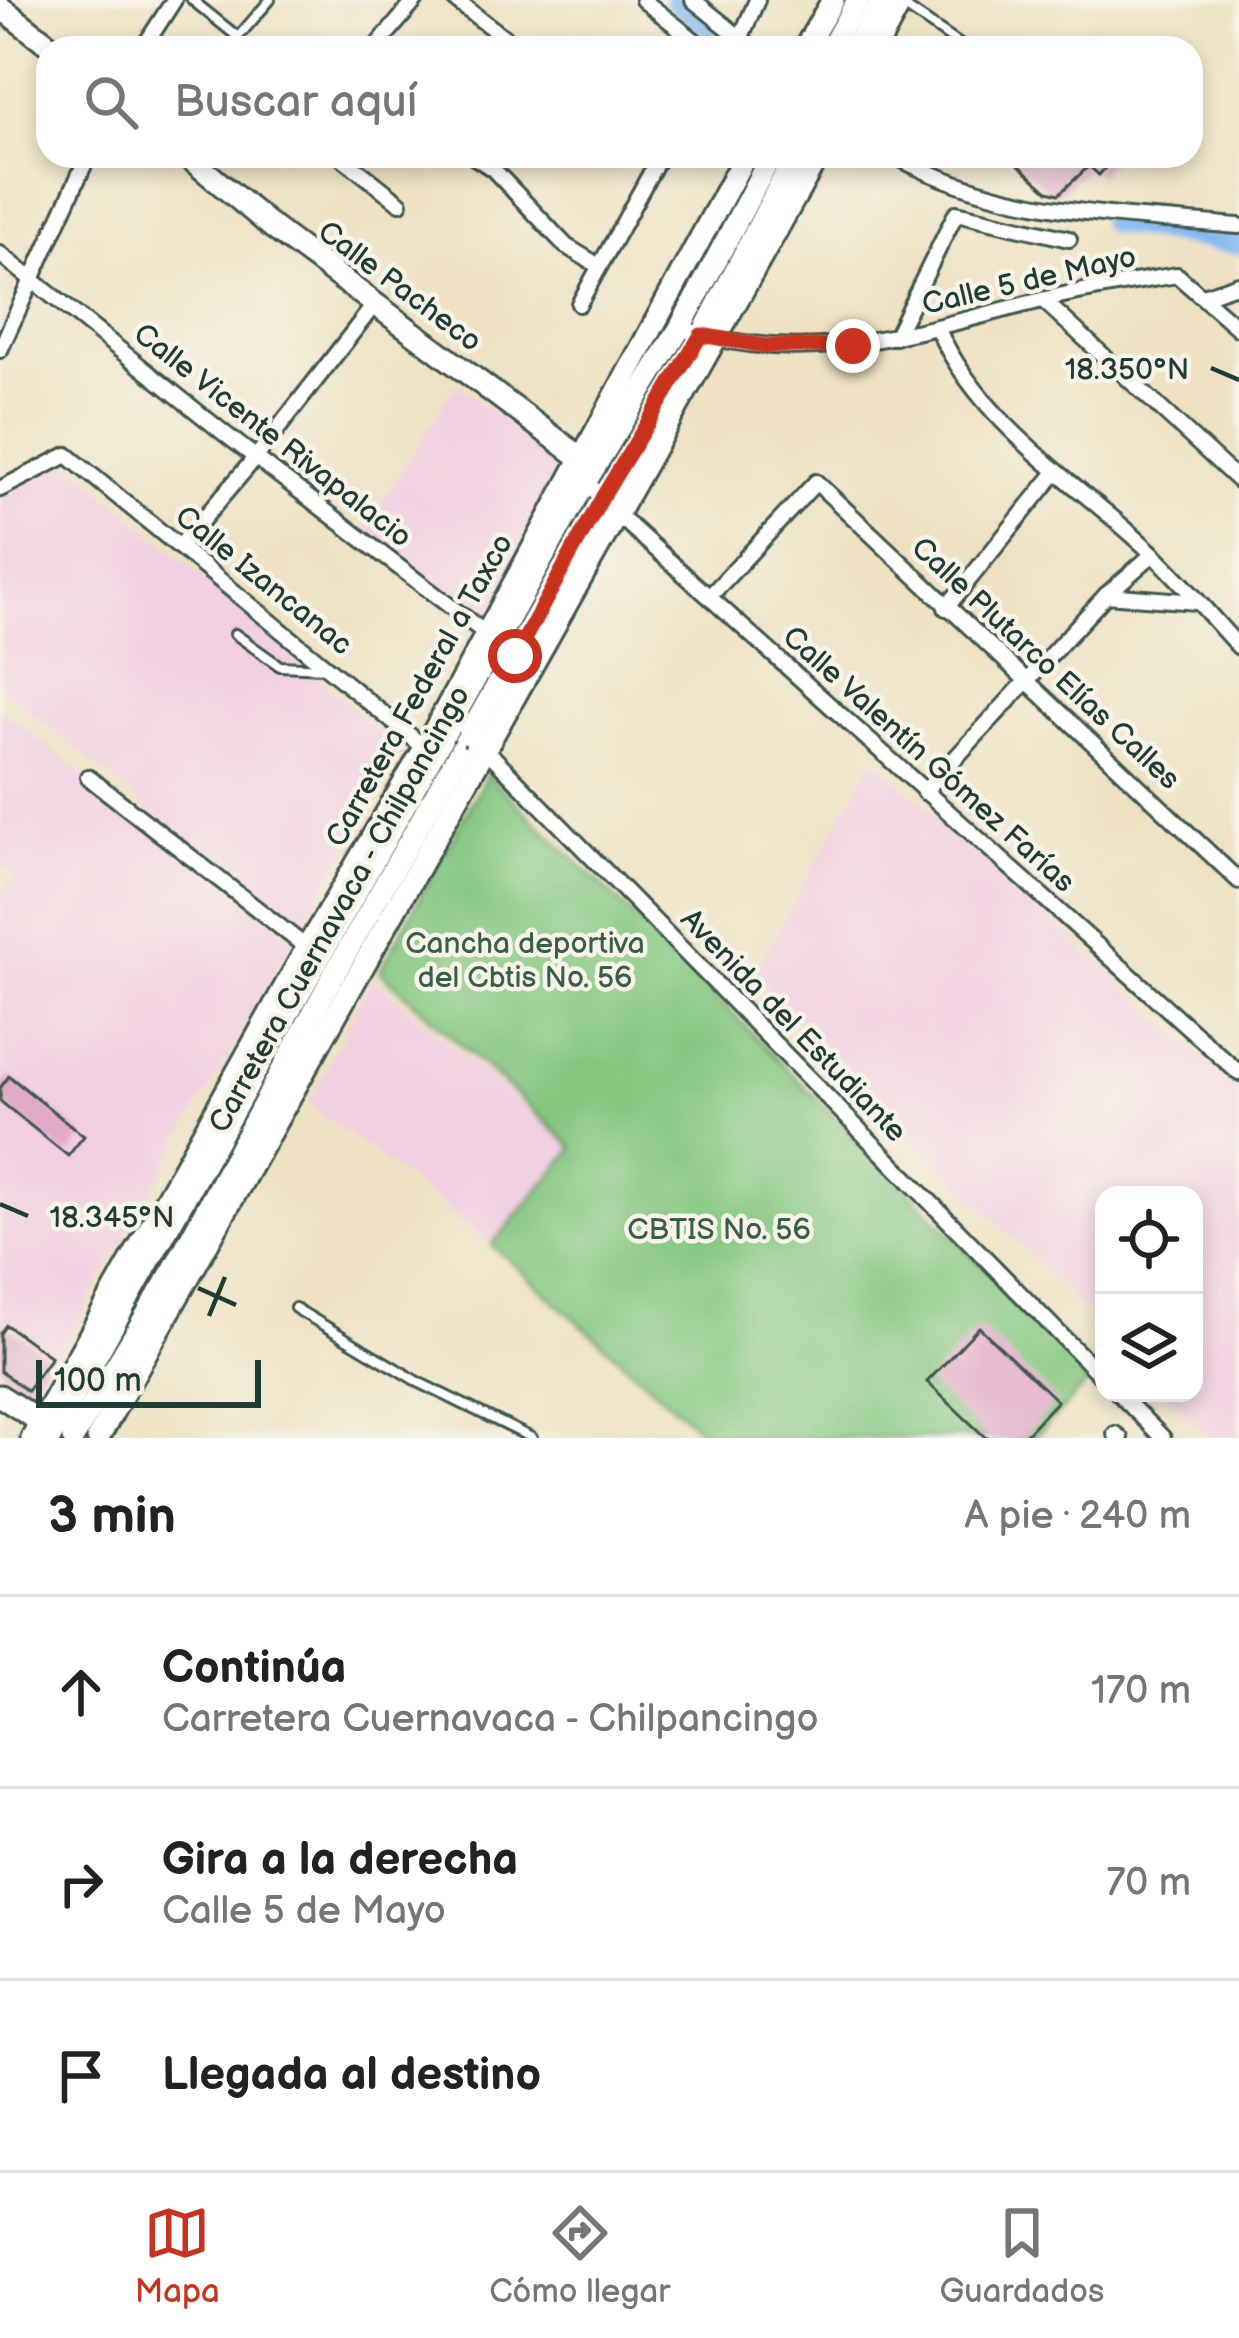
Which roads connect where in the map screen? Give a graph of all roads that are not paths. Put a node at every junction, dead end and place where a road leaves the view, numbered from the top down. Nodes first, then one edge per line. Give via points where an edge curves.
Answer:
1 (173, 0) edge
2 (192, 0) edge
3 (270, 0) edge
4 (416, 0) edge
5 (455, 0) edge
6 (643, 0) edge
7 (693, 0) edge
8 (757, 0) edge
9 (833, 0) edge
10 (858, 0) edge
11 (895, 1) edge
12 (0, 7) edge
13 (37, 36) edge
14 (152, 36) edge
15 (237, 36) edge
16 (239, 36) edge
17 (385, 36) edge
18 (502, 36) edge
19 (689, 36) edge
20 (739, 36) edge
21 (748, 36) edge
22 (813, 36) edge
23 (838, 36) edge
24 (865, 36) edge
25 (881, 36) edge
26 (947, 36) edge
27 (83, 168) edge
28 (203, 168) edge
29 (355, 168) edge
30 (490, 168) edge
31 (653, 168) edge
32 (738, 168) edge
33 (766, 168) edge
34 (788, 168) edge
35 (810, 168) edge
36 (917, 168) edge
37 (400, 203) dead end
38 (1239, 226) edge
39 (1069, 239) dead end
40 (0, 254) edge
41 (599, 266) junction
42 (34, 282) junction
43 (1239, 284) edge
44 (1202, 296) junction
45 (1043, 300) junction
46 (579, 304) dead end
47 (374, 305) junction
48 (1239, 329) edge
49 (938, 330) junction
50 (699, 333) junction
51 (895, 337) junction
52 (0, 350) edge
53 (256, 457) junction
54 (581, 458) junction
55 (1056, 472) junction
56 (1239, 481) edge
57 (0, 488) edge
58 (602, 498) junction
59 (180, 546) junction
60 (1153, 554) junction
61 (1106, 595) junction
62 (710, 596) junction
63 (1197, 602) junction
64 (522, 604) junction
65 (946, 608) junction
66 (236, 634) dead end
67 (500, 644) junction
68 (1239, 647) edge
69 (328, 668) junction
70 (1027, 682) junction
71 (442, 727) junction
72 (477, 746) junction
73 (88, 777) dead end
74 (924, 792) junction
75 (402, 800) junction
76 (420, 848) junction
77 (1239, 881) edge
78 (321, 958) junction
79 (1239, 1073) edge
80 (172, 1220) junction
81 (203, 1234) junction
82 (295, 1308) dead end
83 (1095, 1370) edge
84 (0, 1396) edge
85 (1127, 1402) edge
86 (52, 1434) edge
87 (98, 1438) edge
88 (532, 1438) edge
89 (1162, 1438) edge

1 - 14 street
2 - 15 lane
3 - 16 lane
4 - 17 street
5 - 18 street
6 - 19 street
7 - 20 street
8 - 21 street
9 - 22 street
10 - 23 street
11 - 24 street
11 - 25 street
11 - 26 lane
12 - 13 street
27 - 42 street
28 - 47 street, Calle Pacheco
29 - 37 street
30 - 41 street via 566,245
31 - 41 street
32 - 54 street, Carretera Federal a Taxco
33 - 50 street, Carretera Cuernavaca - Chilpancingo
34 - 50 street, Carretera Cuernavaca - Chilpancingo
35 - 50 street
36 - 38 street via 1044,209
39 - 51 street via 956,213
40 - 42 street, Calle Vicente Rivapalacio
41 - 46 street
42 - 52 street
42 - 53 street, Calle Vicente Rivapalacio
43 - 44 street
44 - 45 street, Calle 5 de Mayo via 1177,275
44 - 48 street
45 - 49 street, Calle 5 de Mayo
45 - 56 street
47 - 53 street
47 - 54 street, Calle Pacheco
49 - 51 street, Calle 5 de Mayo
49 - 55 street via 981,402
50 - 51 street, Calle 5 de Mayo via 808,347
50 - 58 street, Carretera Cuernavaca - Chilpancingo
50 - 58 street
53 - 59 street
53 - 67 street, Calle Vicente Rivapalacio
54 - 64 street, Carretera Federal a Taxco
55 - 60 street
55 - 65 street
57 - 59 street, Calle Izancanac via 67,455
58 - 62 street, Calle Valentín Gómez Farías
58 - 64 street, Carretera Cuernavaca - Chilpancingo
58 - 72 street
59 - 69 street, Calle Izancanac
60 - 61 street
60 - 63 street
61 - 63 street
61 - 70 street
62 - 65 street, Calle Plutarco Elías Calles via 816,482
62 - 74 street, Calle Valentín Gómez Farías
63 - 68 street
64 - 67 street, Carretera Cuernavaca - Chilpancingo
65 - 70 street, Calle Plutarco Elías Calles
66 - 69 lane via 280,666
67 - 71 street, Carretera Cuernavaca - Chilpancingo
67 - 72 street, Carretera Cuernavaca - Chilpancingo
69 - 71 street, Calle Izancanac
70 - 74 street
70 - 77 street, Calle Plutarco Elías Calles
71 - 72 street, Avenida del Estudiante
71 - 75 street, Carretera Cuernavaca - Chilpancingo
71 - 75 street, Carretera Federal a Taxco
72 - 76 street, Carretera Cuernavaca - Chilpancingo
72 - 83 street, Avenida del Estudiante
73 - 78 street
74 - 79 street, Calle Valentín Gómez Farías
75 - 78 street, Carretera Cuernavaca - Chilpancingo
76 - 78 street, Carretera Cuernavaca - Chilpancingo
76 - 81 street
78 - 80 street, Carretera Cuernavaca - Chilpancingo
78 - 81 street, Carretera Cuernavaca - Chilpancingo
78 - 86 street
80 - 81 street
80 - 86 street, Carretera Cuernavaca - Chilpancingo
81 - 86 street, Carretera Cuernavaca - Chilpancingo
81 - 87 street
82 - 88 lane
84 - 86 street
85 - 89 street

